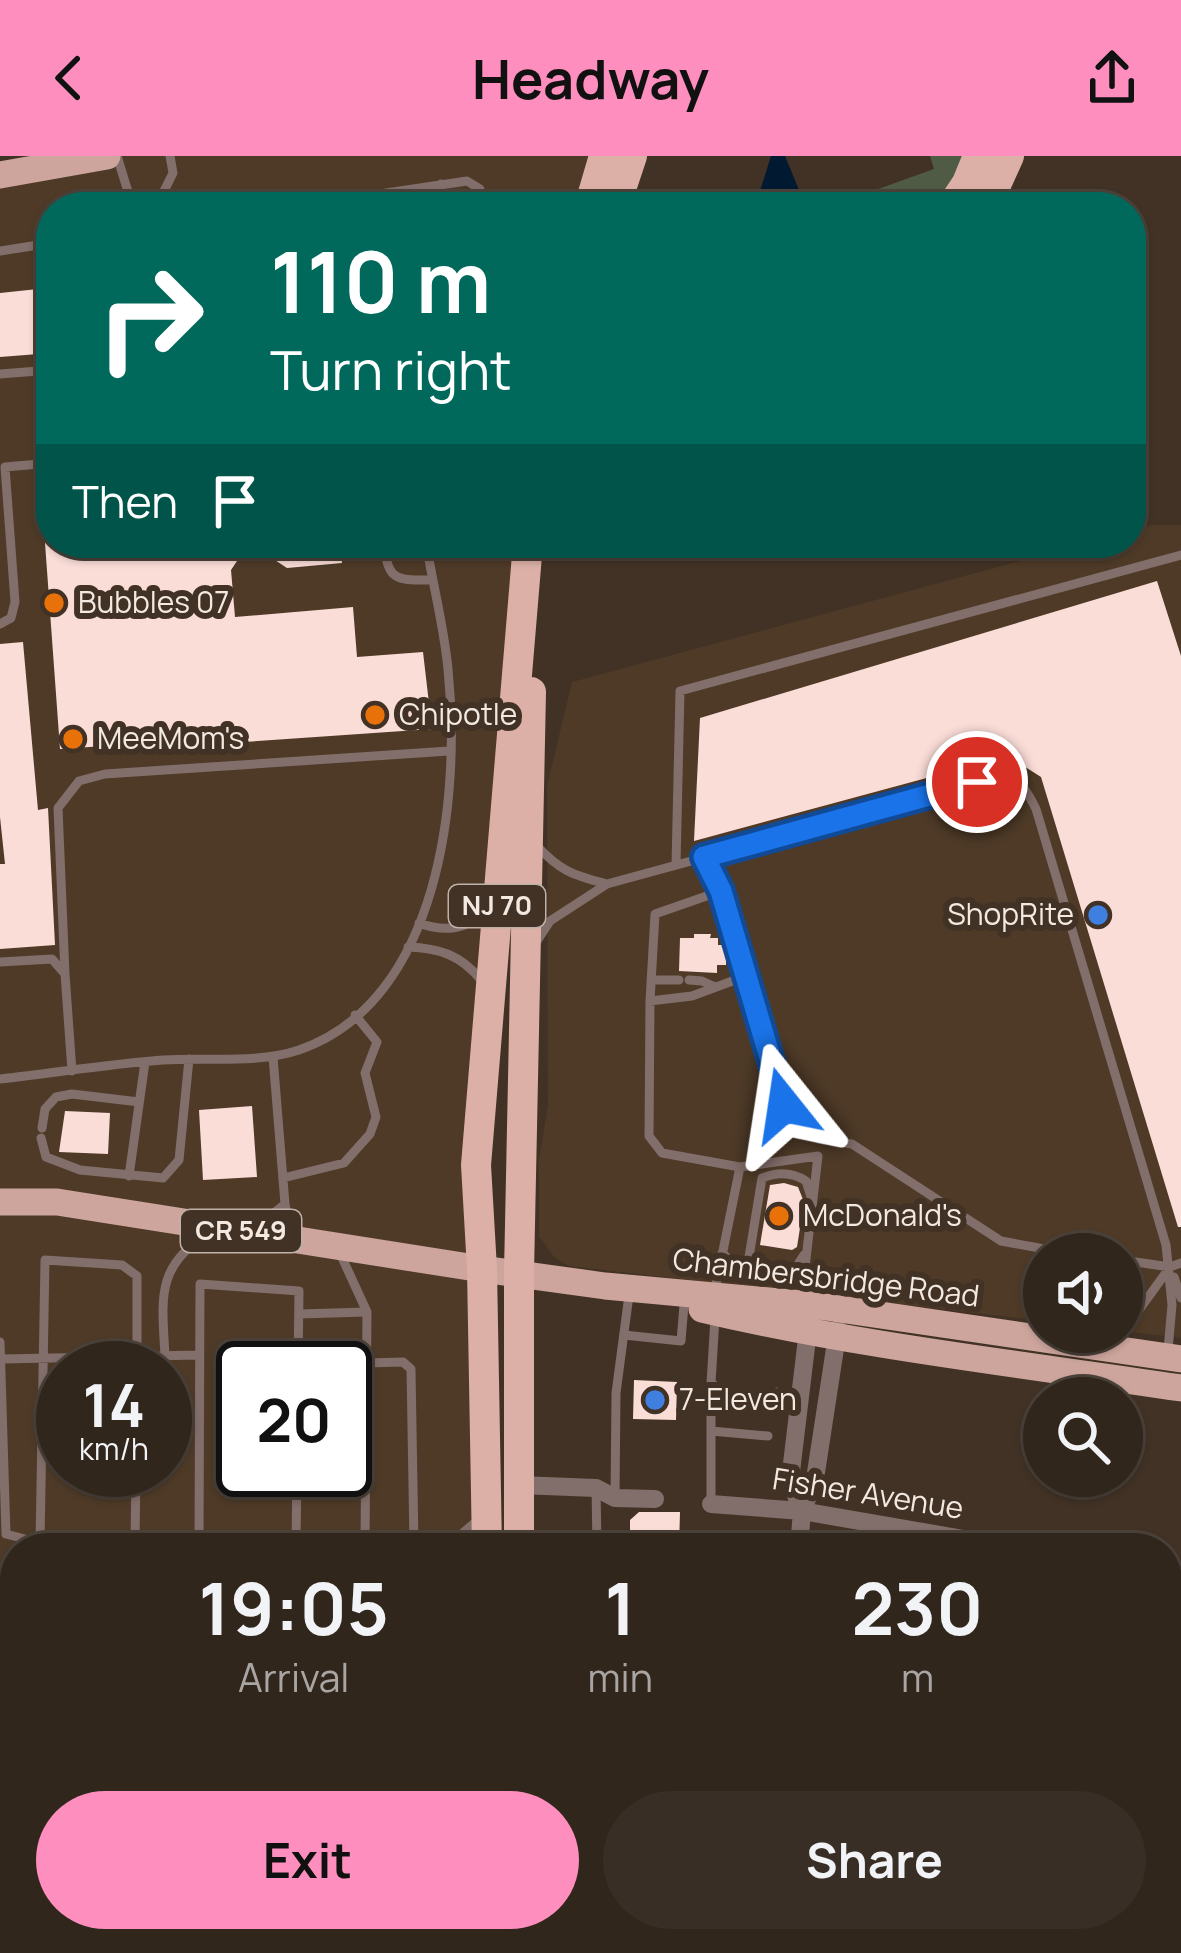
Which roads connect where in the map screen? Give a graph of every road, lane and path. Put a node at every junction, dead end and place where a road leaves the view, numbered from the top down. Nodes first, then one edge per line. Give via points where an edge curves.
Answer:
1 (107, 156) edge
2 (117, 156) edge
3 (170, 156) edge
4 (977, 156) edge
5 (1009, 156) edge
6 (77, 159) edge
7 (614, 159) edge
8 (0, 175) edge
9 (442, 184) junction
10 (128, 192) edge
11 (164, 192) edge
12 (390, 192) edge
13 (442, 192) edge
14 (480, 192) edge
15 (597, 192) edge
16 (615, 192) edge
17 (628, 192) edge
18 (961, 192) edge
19 (993, 192) edge
20 (36, 246) edge
21 (0, 251) edge
22 (36, 371) edge
23 (0, 374) edge
24 (36, 464) edge
25 (3, 465) edge
26 (1181, 555) edge
27 (386, 558) edge
28 (429, 558) edge
29 (527, 558) edge
30 (543, 558) edge
31 (431, 580) junction
32 (0, 624) edge
33 (449, 751) junction
34 (530, 838) junction
35 (704, 857) junction
36 (676, 865) junction
37 (607, 884) junction
38 (721, 891) junction
39 (497, 904) junction
40 (418, 923) junction
41 (408, 946) junction
42 (526, 959) junction
43 (0, 962) edge
44 (65, 974) junction
45 (746, 976) junction
46 (651, 980) junction
47 (715, 987) junction
48 (491, 992) junction
49 (650, 1001) junction
50 (356, 1016) junction
51 (273, 1057) junction
52 (189, 1059) junction
53 (145, 1062) junction
54 (72, 1071) junction
55 (0, 1079) edge
56 (139, 1102) junction
57 (819, 1139) junction
58 (818, 1156) junction
59 (740, 1167) junction
60 (129, 1176) junction
61 (283, 1178) junction
62 (0, 1202) edge
63 (285, 1204) junction
64 (812, 1207) junction
65 (218, 1227) junction
66 (250, 1232) junction
67 (307, 1241) junction
68 (1023, 1245) edge
69 (336, 1246) junction
70 (807, 1250) junction
71 (722, 1253) junction
72 (1143, 1263) edge
73 (1176, 1265) edge
74 (482, 1269) junction
75 (519, 1274) junction
76 (767, 1274) junction
77 (617, 1289) junction
78 (1181, 1298) edge
79 (714, 1304) junction
80 (684, 1305) junction
81 (1143, 1305) edge
82 (367, 1312) junction
83 (299, 1314) junction
84 (830, 1318) junction
85 (808, 1334) junction
86 (625, 1335) junction
87 (1023, 1338) edge
88 (44, 1341) edge
89 (137, 1341) edge
90 (164, 1341) edge
91 (298, 1341) edge
92 (366, 1341) edge
93 (0, 1342) edge
94 (1109, 1353) edge
95 (192, 1355) edge
96 (200, 1355) junction
97 (2, 1359) edge
98 (36, 1360) edge
99 (372, 1364) edge
100 (1173, 1372) edge
101 (710, 1383) junction
102 (800, 1396) junction
103 (711, 1432) junction
104 (768, 1436) dead end
105 (519, 1485) junction
106 (596, 1488) junction
107 (41, 1497) edge
108 (136, 1497) edge
109 (297, 1497) edge
110 (365, 1497) edge
111 (616, 1498) junction
112 (656, 1498) dead end
113 (711, 1504) joint
114 (487, 1507) junction
115 (802, 1510) junction
116 (3, 1533) edge
117 (40, 1533) edge
118 (135, 1533) edge
119 (199, 1533) edge
120 (296, 1533) edge
121 (365, 1533) edge
122 (414, 1533) edge
123 (462, 1533) edge
124 (487, 1533) edge
125 (519, 1533) edge
126 (597, 1533) edge
127 (800, 1533) edge
128 (914, 1533) edge

1 - 6 main road
2 - 10 lane
3 - 11 lane
4 - 18 highway
5 - 19 highway
6 - 8 main road
7 - 15 highway
7 - 16 highway
7 - 17 highway
9 - 12 lane
9 - 13 lane
9 - 14 lane via 466,181
20 - 21 lane
22 - 23 lane
24 - 25 lane
25 - 32 lane via 15,602
26 - 36 lane via 680,692
27 - 31 lane via 393,576
28 - 31 lane
29 - 39 highway, NJ 70
30 - 34 highway, NJ 70
31 - 33 lane via 448,663
33 - 40 lane via 446,835
33 - 44 lane via 80,781 58,808
34 - 37 lane via 554,866
34 - 42 highway, NJ 70
35 - 36 lane
35 - 38 lane
35 - 73 lane via 1006,775 1026,789
36 - 37 lane
37 - 42 lane via 550,921
38 - 45 lane
38 - 46 lane via 655,914
39 - 40 lane via 468,927
39 - 48 highway, NJ 70
40 - 41 lane
41 - 48 lane via 438,948 470,966
41 - 50 lane via 378,997
42 - 75 highway, NJ 70
43 - 44 lane via 52,959
44 - 54 lane
45 - 47 lane
45 - 57 lane via 788,1119
46 - 47 lane
46 - 49 lane
47 - 49 lane
48 - 74 highway, NJ 70 via 476,1165
49 - 59 lane via 649,1136 662,1153
50 - 51 lane via 333,1035
50 - 61 lane via 377,1042 365,1073 376,1117 370,1134 344,1163
51 - 52 lane
51 - 61 lane
52 - 53 lane
52 - 60 lane via 179,1160 163,1178
53 - 54 lane
53 - 56 lane
54 - 55 lane
56 - 60 lane
56 - 60 lane via 56,1097 41,1133 46,1157
57 - 58 lane
57 - 68 lane via 852,1144 1001,1241
58 - 59 lane
58 - 64 lane
59 - 71 lane
61 - 63 lane
62 - 65 main road, Chambersbridge Road / CR 549 via 57,1202
63 - 66 lane
63 - 67 lane
64 - 70 lane
64 - 76 lane via 806,1181 780,1173 762,1178 748,1257
65 - 66 main road, Chambersbridge Road / CR 549
65 - 90 lane via 173,1264 162,1290
66 - 67 main road, Chambersbridge Road / CR 549
67 - 69 main road, Chambersbridge Road / CR 549
69 - 74 main road, Chambersbridge Road / CR 549
69 - 82 lane
70 - 76 lane via 795,1268
70 - 84 lane via 805,1267
71 - 76 lane via 752,1274
71 - 79 lane
72 - 73 lane
73 - 78 lane
73 - 81 lane
73 - 100 lane
74 - 75 main road, Chambersbridge Road / CR 549
74 - 114 highway, NJ 70
75 - 77 main road, Chambersbridge Road / CR 549
75 - 105 highway, NJ 70
77 - 79 main road, Chambersbridge Road / CR 549
77 - 80 main road, Chambersbridge Road / CR 549
77 - 86 lane
79 - 80 main road, Chambersbridge Road / CR 549
79 - 84 main road, Chambersbridge Road / CR 549
79 - 85 main road, Chambersbridge Road / CR 549
79 - 101 lane
80 - 86 lane via 681,1341
82 - 83 lane
82 - 92 lane
83 - 91 lane
83 - 96 lane via 299,1291 200,1284
84 - 85 main road, Chambersbridge Road / CR 549
84 - 87 main road, Chambersbridge Road / CR 549
84 - 100 main road, Chambersbridge Road / CR 549
84 - 115 street via 815,1479
85 - 102 street
86 - 111 lane
88 - 89 lane via 46,1260 122,1265 137,1276
93 - 97 lane
94 - 100 main road, Chambersbridge Road / CR 549
95 - 96 lane
96 - 119 lane
97 - 98 lane
97 - 116 lane
99 - 122 lane via 411,1369
101 - 102 lane via 741,1402 758,1404 776,1392
101 - 103 lane
102 - 115 street via 790,1480
103 - 104 lane
103 - 113 lane
105 - 106 street
105 - 125 highway, NJ 70
106 - 111 street
106 - 126 lane
107 - 117 lane
108 - 118 lane
109 - 120 lane
110 - 121 lane
111 - 112 street
113 - 115 street, Fisher Avenue
114 - 123 lane
114 - 124 highway, NJ 70
115 - 127 street
115 - 128 street, Fisher Avenue

